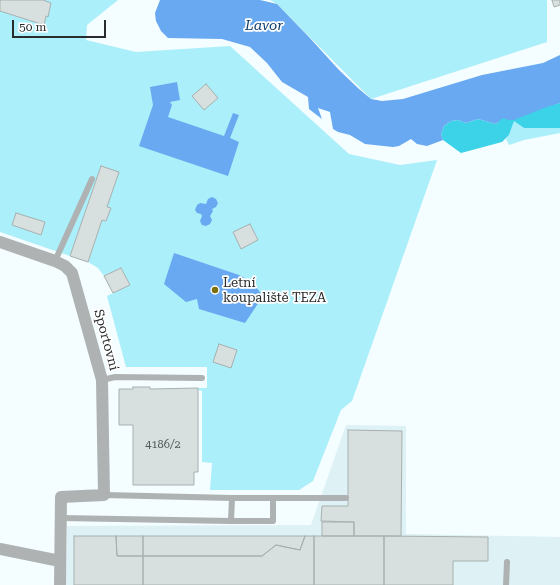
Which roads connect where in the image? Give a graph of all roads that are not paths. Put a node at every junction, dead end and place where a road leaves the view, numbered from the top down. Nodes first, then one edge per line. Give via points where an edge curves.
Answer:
1 (92, 179) dead end
2 (0, 242) edge
3 (55, 261) junction
4 (202, 378) dead end
5 (102, 380) junction
6 (104, 495) junction
7 (232, 498) junction
8 (273, 498) junction
9 (346, 498) dead end
10 (61, 518) junction
11 (231, 521) junction
12 (0, 549) edge
13 (60, 561) junction
14 (507, 562) dead end
15 (60, 585) edge
16 (506, 585) edge

1 - 3 lane
2 - 3 street, Sportovní
3 - 5 street, Sportovní via 72,273
4 - 5 lane via 115,377
5 - 6 street, Sportovní
6 - 7 lane
6 - 10 street via 61,497
7 - 8 lane
7 - 11 lane
8 - 9 lane
8 - 11 lane via 272,521
10 - 11 lane
10 - 13 street
12 - 13 street
13 - 15 street
14 - 16 lane

